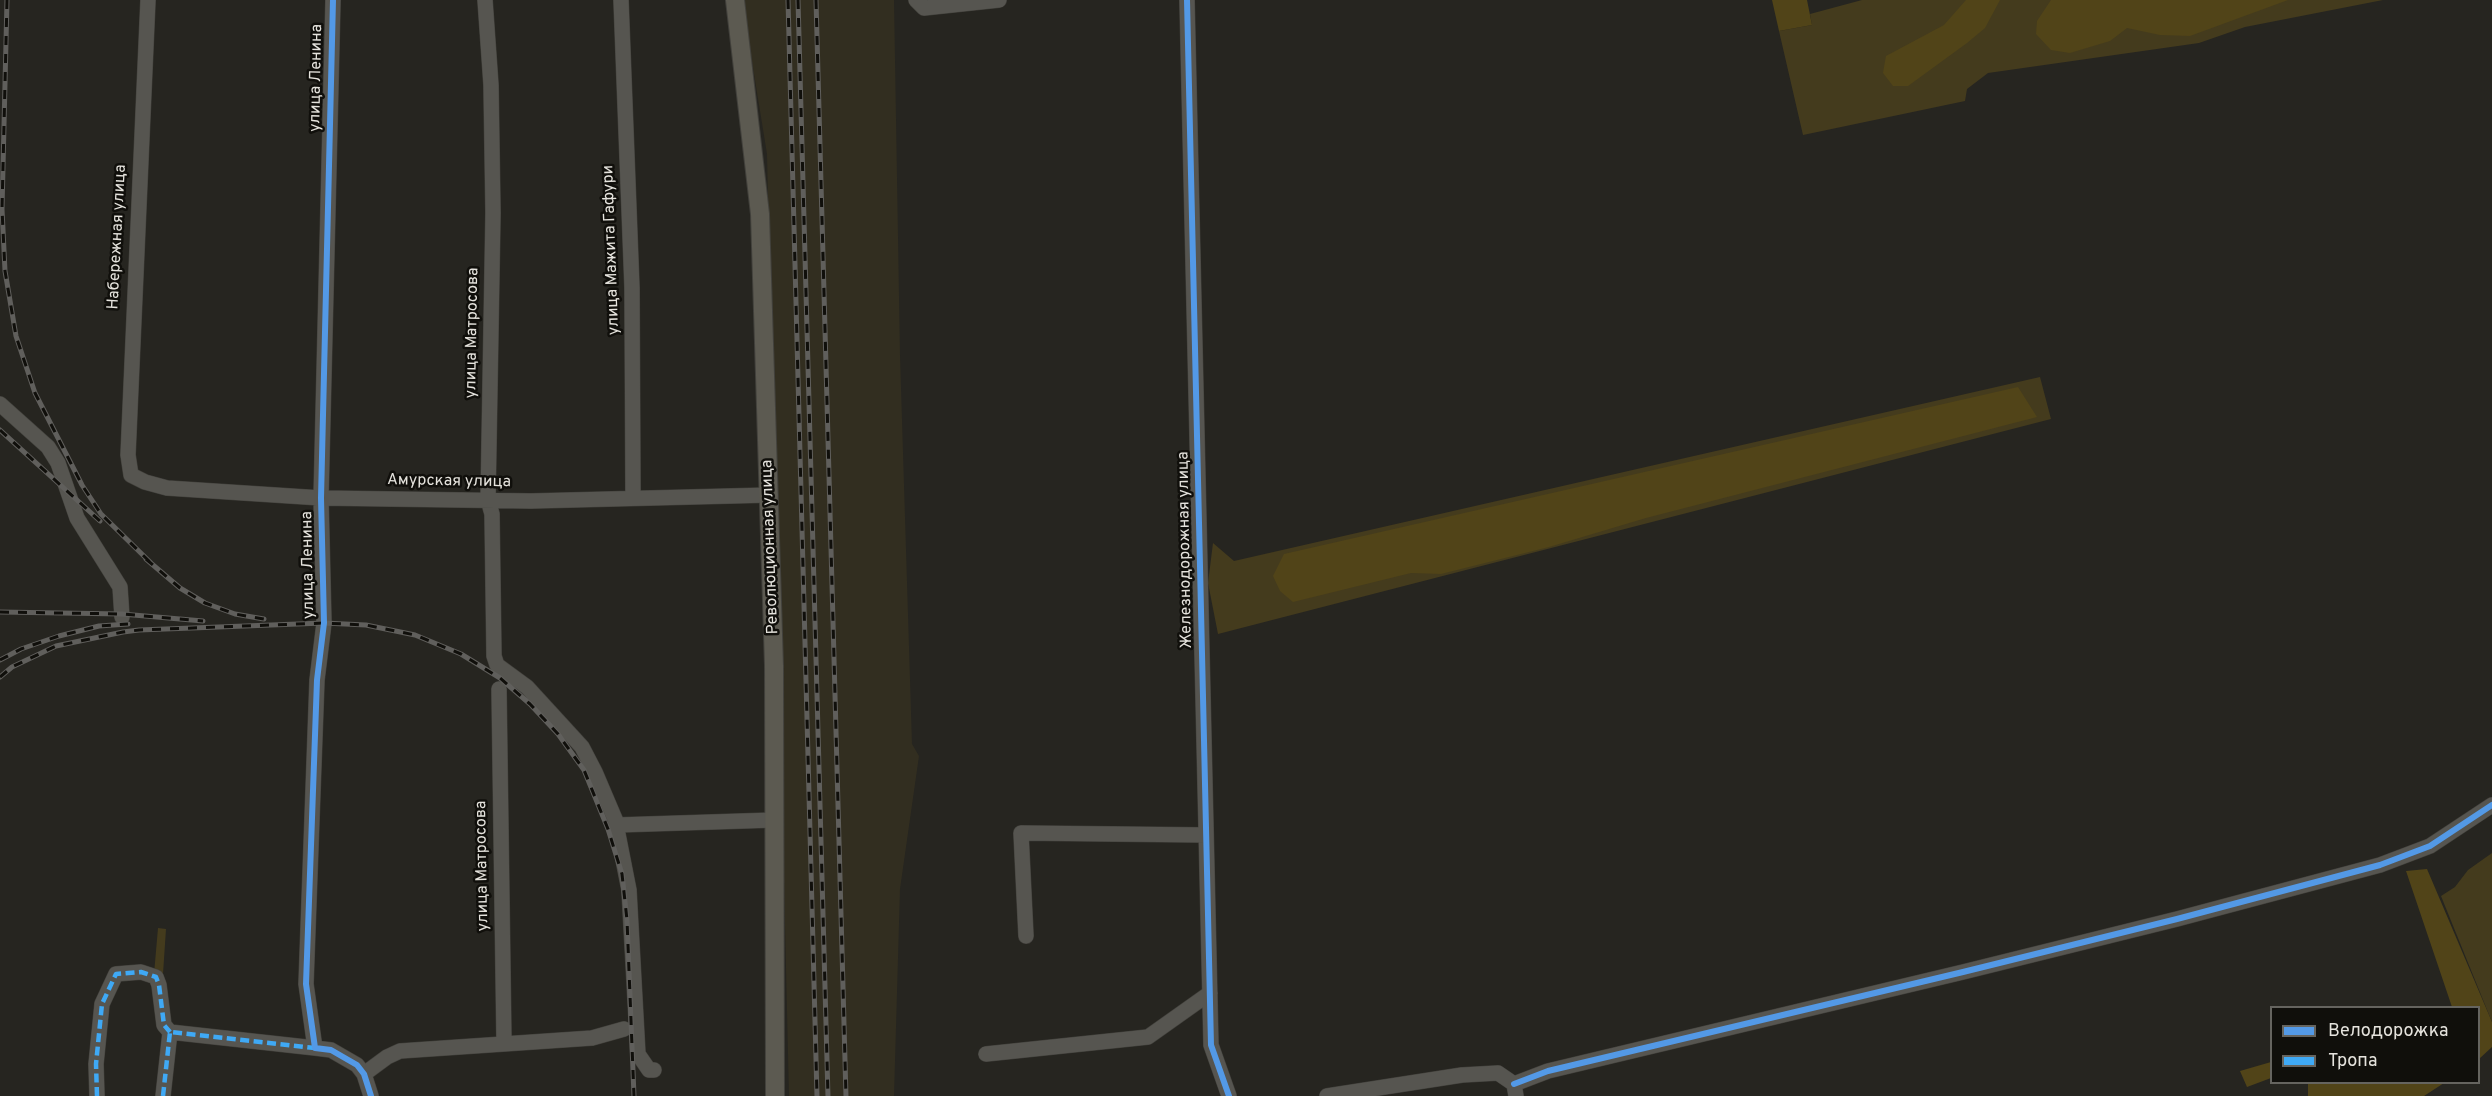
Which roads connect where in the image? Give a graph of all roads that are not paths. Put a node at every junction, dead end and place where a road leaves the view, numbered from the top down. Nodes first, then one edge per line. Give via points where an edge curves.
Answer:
1 (148, 0) edge
2 (333, 0) edge
3 (485, 0) edge
4 (621, 0) edge
5 (735, 0) edge
6 (916, 0) edge
7 (999, 0) edge
8 (1187, 0) edge
9 (0, 404) edge
10 (131, 475) joint
11 (770, 495) junction
12 (321, 498) junction
13 (633, 498) junction
14 (488, 500) junction
15 (122, 617) dead end
16 (499, 689) dead end
17 (2492, 805) edge
18 (774, 820) junction
19 (617, 825) junction
20 (1206, 835) junction
21 (1026, 936) dead end
22 (1210, 993) junction
23 (624, 1029) dead end
24 (170, 1032) junction
25 (504, 1043) junction
26 (315, 1048) junction
27 (986, 1054) dead end
28 (654, 1070) dead end
29 (364, 1074) junction
30 (1515, 1090) edge
31 (97, 1096) edge
32 (163, 1096) edge
33 (371, 1096) edge
34 (775, 1096) edge
35 (1229, 1096) edge
36 (1327, 1096) edge

1 - 10 street, Набережная улица via 128,433
2 - 12 street, улица Ленина
3 - 14 street, улица Матросова via 493,213
4 - 13 street, улица Мажита Гафури via 632,288
5 - 11 main road, Революционная улица via 760,214
6 - 7 street via 924,8
8 - 20 street, Железнодорожная улица
9 - 15 street via 48,447 58,464 77,518 120,587
10 - 12 street, Амурская улица via 167,488
11 - 13 street, Амурская улица
11 - 18 main road, Революционная улица
12 - 14 street, Амурская улица
12 - 26 street, улица Ленина via 324,623 316,680 306,984
13 - 14 street, Амурская улица
14 - 19 street, улица Матросова via 492,514 497,665 527,687 582,747
16 - 25 street, улица Матросова
17 - 30 street via 2430,846 2380,865 2155,925 1548,1071
18 - 19 street
18 - 34 main road, Революционная улица
19 - 28 street via 629,890 639,1054 649,1070
20 - 21 street via 1021,833
20 - 22 street, Железнодорожная улица
22 - 27 street via 1148,1037
22 - 35 street, Железнодорожная улица via 1211,1046
23 - 25 street via 592,1038
24 - 26 street
24 - 31 street via 164,1025 156,977 141,972 116,974 102,1004
24 - 32 street
25 - 29 street via 400,1052
26 - 29 street via 331,1050 357,1065
29 - 33 street
30 - 36 street via 1498,1073

